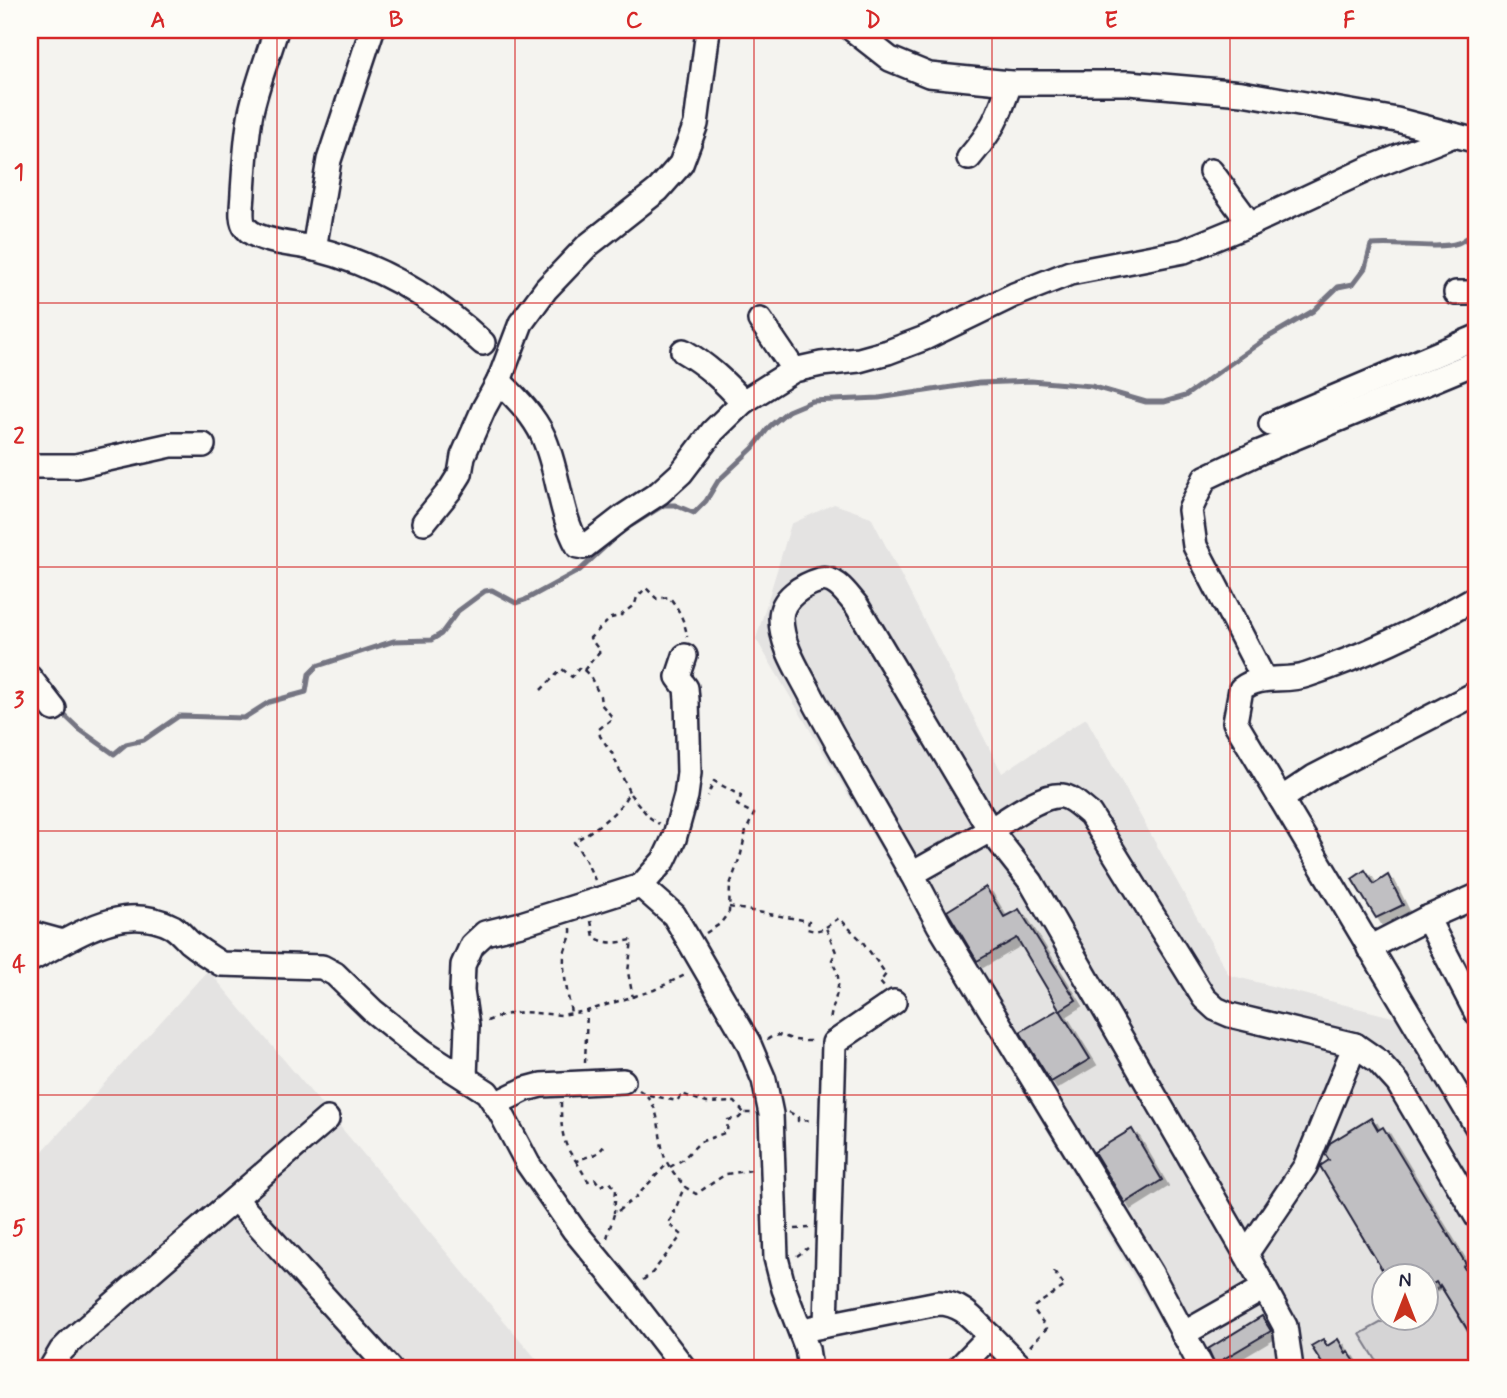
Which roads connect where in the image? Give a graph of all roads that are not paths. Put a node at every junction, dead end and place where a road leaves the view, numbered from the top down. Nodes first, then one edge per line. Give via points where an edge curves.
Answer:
1 (276, 30) edge
2 (372, 30) edge
3 (708, 30) edge
4 (853, 30) edge
5 (1010, 83) junction
6 (1454, 135) junction
7 (1477, 141) edge
8 (969, 158) dead end
9 (1211, 172) dead end
10 (1250, 223) junction
11 (314, 249) junction
12 (760, 320) dead end
13 (1477, 337) edge
14 (483, 343) dead end
15 (683, 351) dead end
16 (1477, 362) edge
17 (794, 370) junction
18 (499, 381) junction
19 (743, 402) junction
20 (1271, 424) dead end
21 (203, 446) dead end
22 (30, 466) edge
23 (424, 522) dead end
24 (1477, 597) edge
25 (685, 656) road end
26 (30, 678) edge
27 (1264, 679) junction
28 (1477, 693) edge
29 (54, 709) dead end
30 (1281, 799) junction
31 (990, 830) junction
32 (912, 874) junction
33 (641, 886) junction
34 (1477, 896) edge
35 (1427, 918) junction
36 (30, 933) edge
37 (63, 942) junction
38 (1369, 948) junction
39 (30, 960) edge
40 (894, 1002) road end
41 (1477, 1014) edge
42 (1355, 1045) junction
43 (465, 1077) junction
44 (623, 1081) road end
45 (495, 1104) junction
46 (327, 1119) dead end
47 (1477, 1127) edge
48 (235, 1199) junction
49 (1477, 1217) edge
50 (1246, 1254) junction
51 (1264, 1288) junction
52 (826, 1325) junction
53 (801, 1331) junction
54 (1184, 1334) junction
55 (990, 1336) junction
56 (1019, 1365) edge
57 (51, 1368) edge
58 (389, 1368) edge
59 (684, 1368) edge
60 (810, 1368) edge
61 (959, 1368) edge
62 (1202, 1368) edge
63 (1292, 1368) edge

1 - 11 street via 249,121 243,221 245,228 262,238
2 - 11 street via 329,160
3 - 18 street via 696,124 681,164 658,190 587,246 546,289 521,323
4 - 5 street via 890,59 929,75
5 - 6 street via 1129,83 1242,93 1397,120
5 - 8 street via 999,117
6 - 7 street
6 - 10 street
9 - 10 street
10 - 17 street via 1184,251 1070,273 888,352
11 - 14 street via 367,266 419,291
12 - 17 street
13 - 20 street
15 - 19 street via 704,363
16 - 27 street via 1205,478 1190,510 1195,546
17 - 19 street
18 - 19 street via 534,419 544,438 571,531 580,547 674,480
18 - 23 street via 463,456 460,474
21 - 22 street via 171,446 76,466
24 - 27 street via 1349,661 1301,677
25 - 33 street via 678,677 687,700 686,796 664,860
26 - 29 street
27 - 30 street via 1241,689 1235,722
28 - 30 street via 1314,777
30 - 38 street
31 - 32 street
31 - 32 street via 857,606 837,583 825,579 811,583 792,594 783,606 788,651
31 - 42 street via 1044,798 1073,800 1090,814 1204,998 1230,1015
31 - 50 street via 1043,902
32 - 54 street
33 - 43 street via 485,933 471,946 463,965
33 - 53 street via 674,915 748,1042 764,1080 771,1114 776,1258
34 - 35 street
35 - 38 street
35 - 41 street
36 - 37 street
37 - 39 street
37 - 43 street via 95,925 133,918 169,925 221,964 322,967 423,1051
38 - 47 street
40 - 52 street via 834,1043
42 - 49 street via 1398,1083
42 - 50 street via 1305,1167
43 - 45 street via 487,1091
44 - 45 street via 526,1088
45 - 59 street via 528,1164 574,1230
46 - 48 street
48 - 57 street via 73,1339
48 - 58 street
50 - 51 street
51 - 54 street
51 - 63 street via 1285,1326
52 - 53 street
52 - 55 street via 948,1303 968,1313
53 - 60 street
54 - 62 street
55 - 56 street
55 - 61 street

